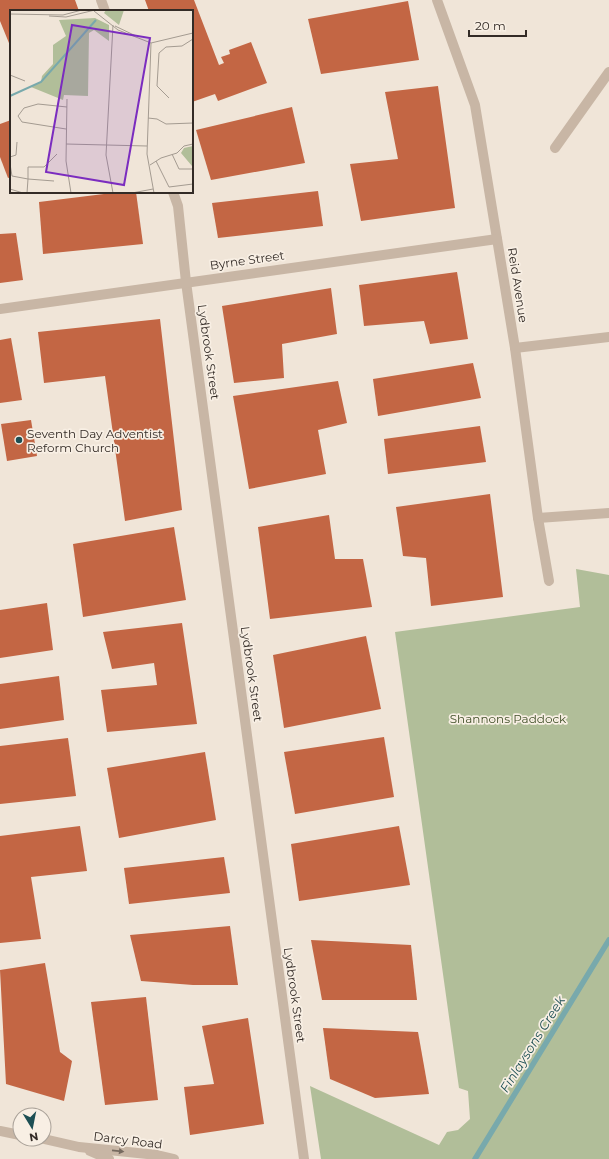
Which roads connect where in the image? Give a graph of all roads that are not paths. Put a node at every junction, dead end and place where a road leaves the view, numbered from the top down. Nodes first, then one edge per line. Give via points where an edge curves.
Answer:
1 (101, 0) edge
2 (437, 0) edge
3 (105, 10) edge
4 (609, 72) edge
5 (555, 148) dead end
6 (173, 193) edge
7 (497, 239) junction
8 (186, 282) junction
9 (0, 309) edge
10 (609, 337) edge
11 (515, 348) junction
12 (609, 513) edge
13 (538, 518) junction
14 (549, 581) dead end
15 (0, 1131) edge
16 (12, 1133) edge
17 (52, 1141) edge
18 (79, 1147) junction
19 (109, 1159) edge
20 (174, 1159) edge
21 (304, 1159) edge

1 - 3 street
2 - 7 street, Reid Avenue via 475,106
4 - 5 street
6 - 8 street, Lydbrook Street via 178,206
7 - 8 street, Byrne Street
7 - 11 street, Reid Avenue
8 - 9 street, Byrne Street
8 - 21 street, Lydbrook Street
10 - 11 street
11 - 13 street, Reid Avenue
12 - 13 street
13 - 14 street, Reid Avenue
15 - 16 street
17 - 18 street, Darcy Road
18 - 19 street, Darcy Road
18 -> 20 street, Darcy Road

